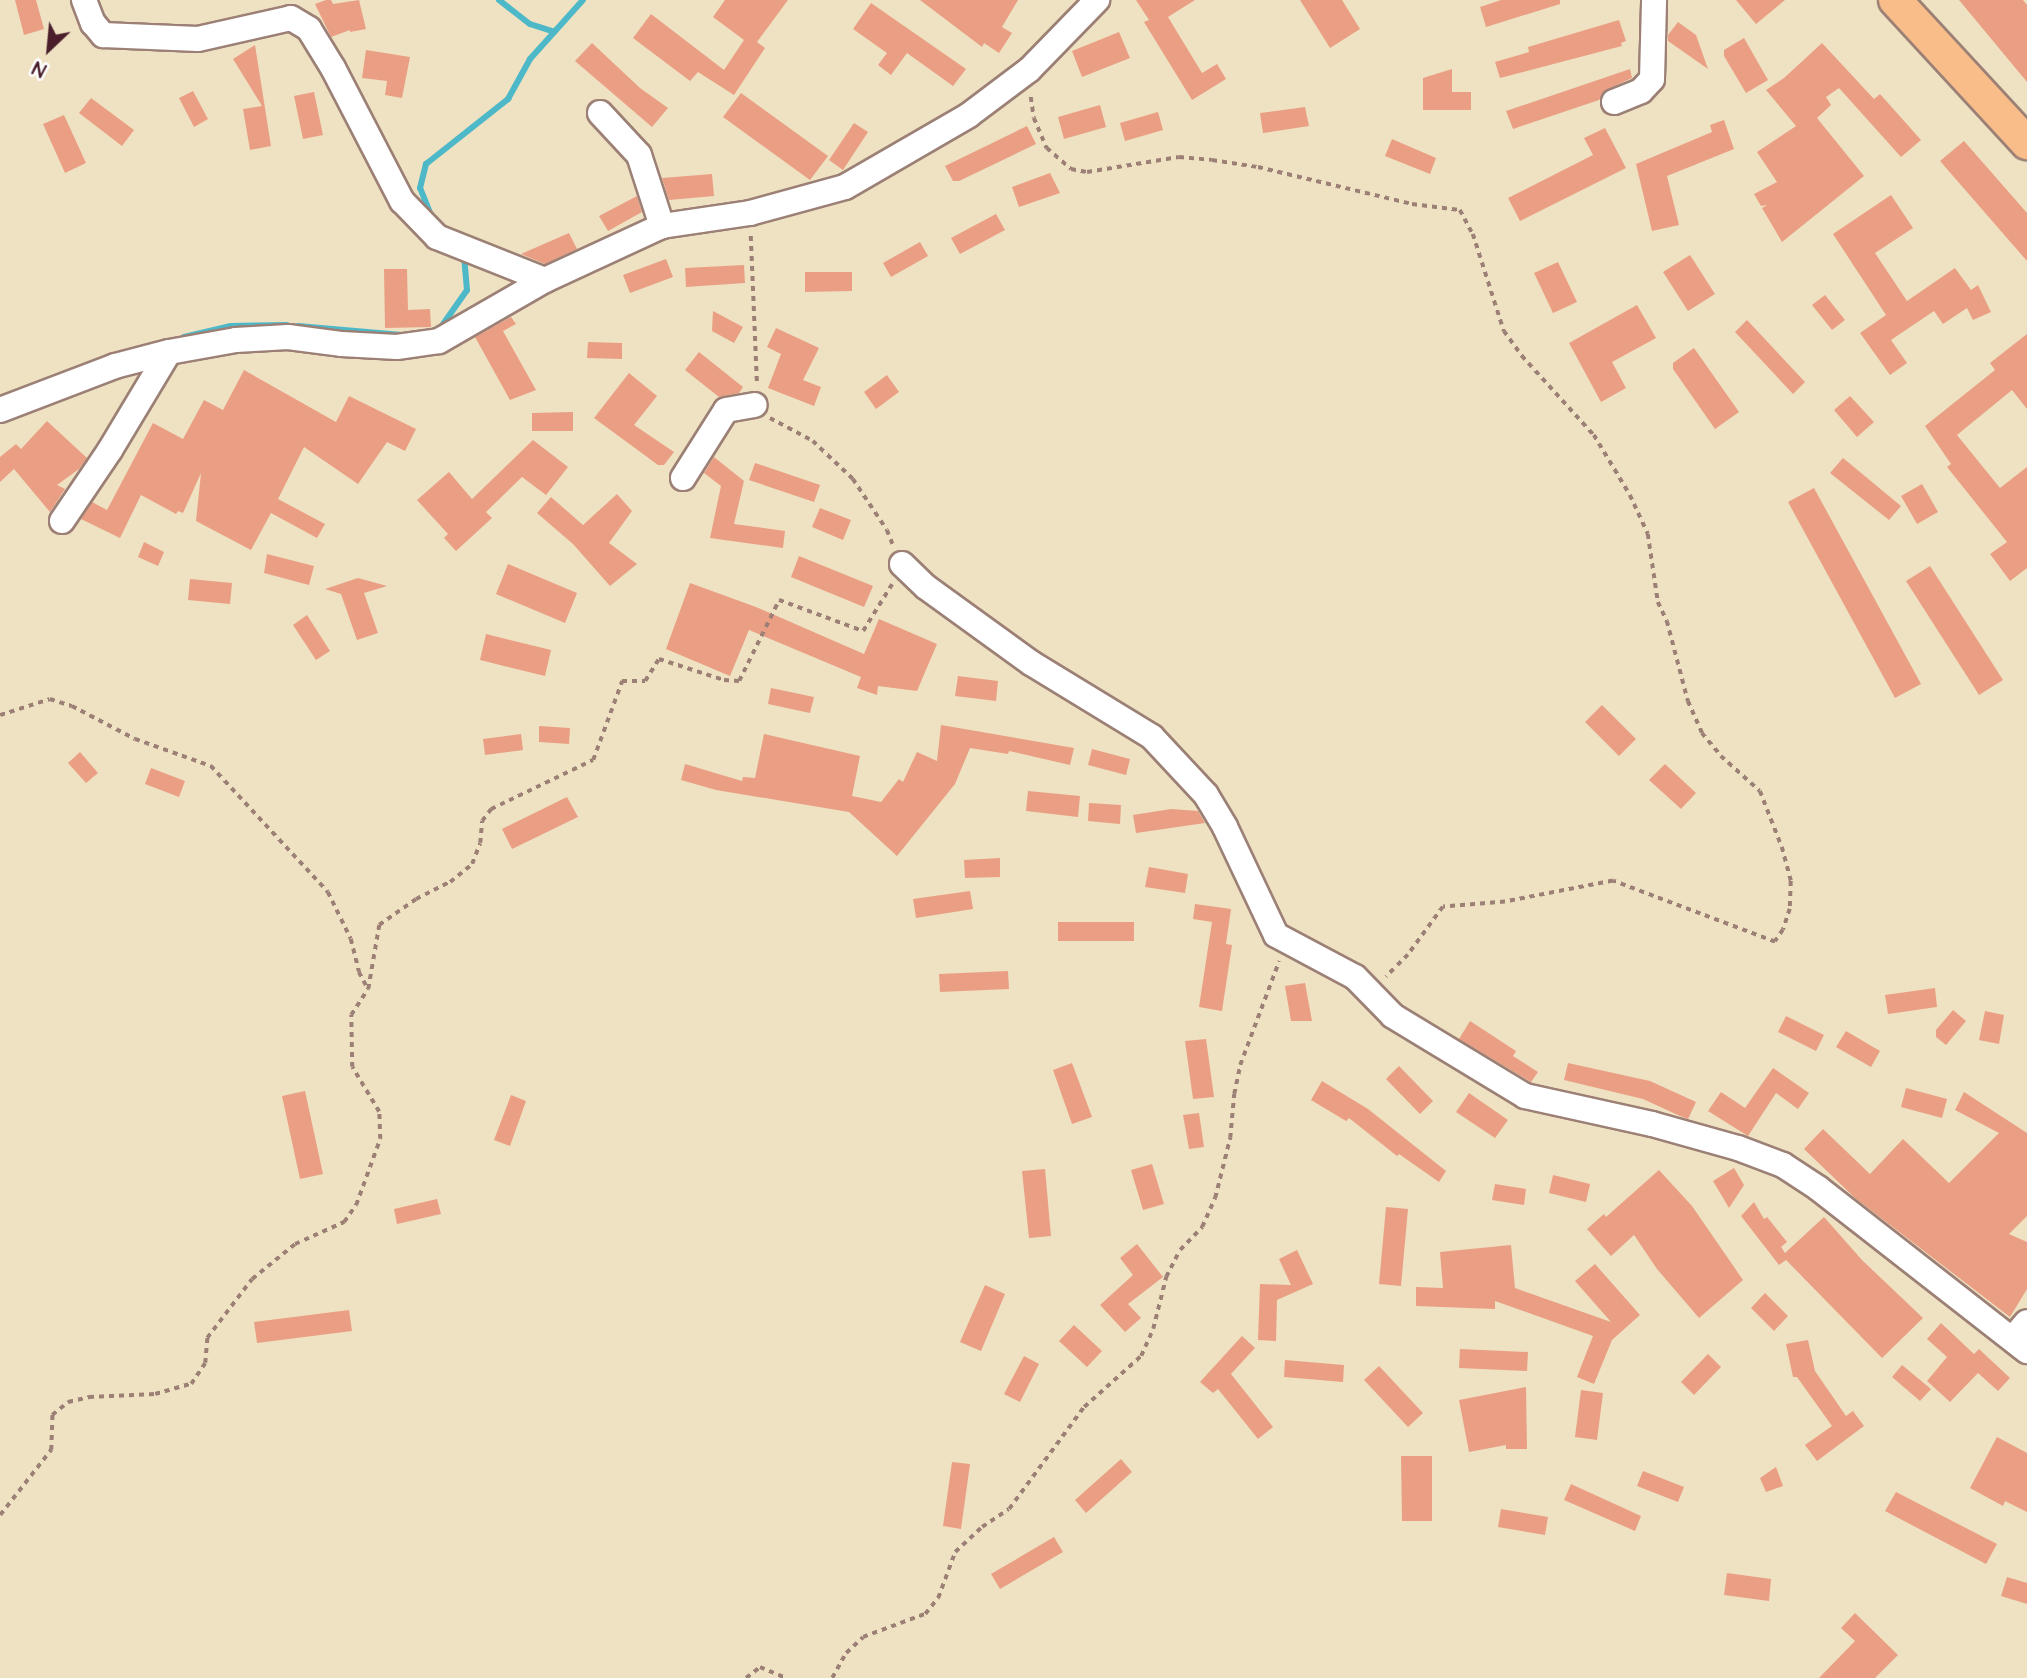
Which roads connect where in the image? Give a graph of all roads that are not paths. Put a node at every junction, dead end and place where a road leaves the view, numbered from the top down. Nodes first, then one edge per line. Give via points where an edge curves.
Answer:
1 (85, 0) edge
2 (1097, 0) edge
3 (1654, 0) edge
4 (1895, 0) edge
5 (1614, 102) dead end
6 (600, 113) dead end
7 (2027, 143) edge
8 (662, 226) junction
9 (545, 280) junction
10 (169, 352) junction
11 (755, 405) road end
12 (0, 410) edge
13 (683, 478) dead end
14 (62, 521) dead end
15 (902, 564) road end
16 (2022, 1337) edge

1 - 9 street via 103,35 198,39 291,18 309,29 333,68 402,201 437,237
2 - 8 street via 1029,70 969,115 845,187 750,213
3 - 5 street via 1652,79 1642,92
4 - 7 main road
6 - 8 street via 639,155
8 - 9 street
9 - 10 street via 439,341 397,347 288,337 236,340
10 - 12 street via 115,366
10 - 14 street
11 - 13 street via 726,410
15 - 16 street via 926,587 1031,663 1152,737 1206,795 1226,827 1276,935 1355,977 1393,1016 1525,1096 1652,1124 1783,1165 1933,1280

